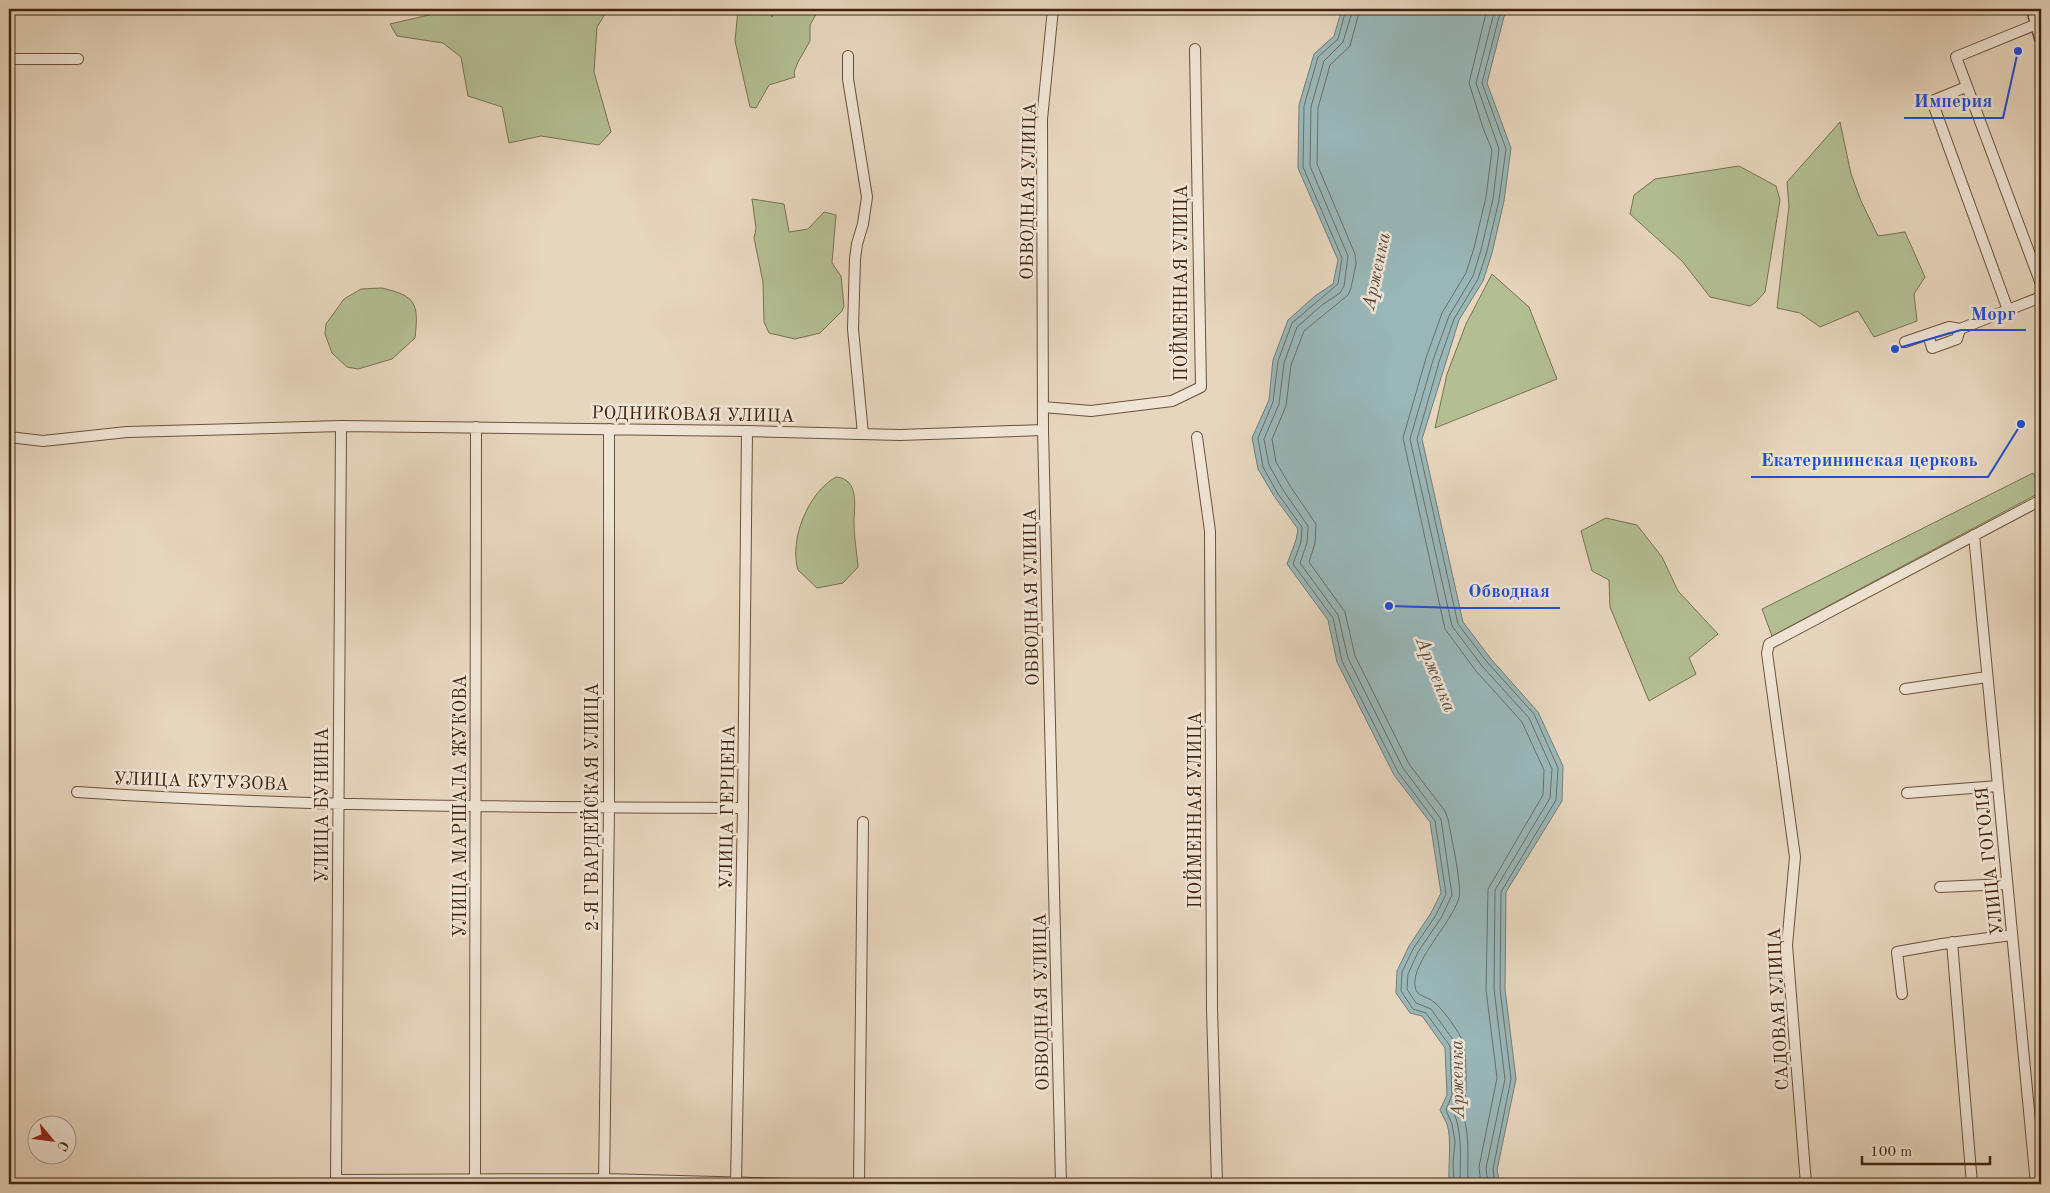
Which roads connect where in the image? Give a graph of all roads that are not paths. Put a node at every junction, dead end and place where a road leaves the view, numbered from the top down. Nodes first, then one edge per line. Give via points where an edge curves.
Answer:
1 (1053, 9) edge
2 (2033, 9) edge
3 (2037, 24) junction
4 (2041, 38) edge
5 (1195, 49) dead end
6 (848, 56) dead end
7 (9, 59) edge
8 (78, 59) dead end
9 (1966, 87) junction
10 (2041, 284) edge
11 (2041, 297) edge
12 (2008, 310) junction
13 (1960, 329) junction
14 (1928, 334) junction
15 (1905, 342) dead end
16 (1043, 408) junction
17 (341, 426) junction
18 (476, 427) junction
19 (609, 429) junction
20 (747, 430) junction
21 (1043, 430) junction
22 (863, 434) junction
23 (1197, 437) dead end
24 (9, 438) edge
25 (2041, 500) edge
26 (1974, 535) junction
27 (1987, 677) junction
28 (1905, 689) dead end
29 (1998, 786) junction
30 (77, 792) dead end
31 (1906, 793) dead end
32 (339, 803) junction
33 (476, 807) junction
34 (609, 808) junction
35 (744, 808) junction
36 (863, 822) dead end
37 (2007, 884) junction
38 (1940, 888) dead end
39 (2012, 935) junction
40 (1952, 942) junction
41 (1902, 994) dead end
42 (2036, 1125) edge
43 (336, 1182) edge
44 (476, 1182) edge
45 (604, 1182) edge
46 (736, 1184) edge
47 (795, 1184) edge
48 (859, 1184) edge
49 (1061, 1184) edge
50 (1217, 1184) edge
51 (1806, 1184) edge
52 (1972, 1184) edge
53 (2036, 1184) edge

1 - 16 street, ОБВОДНАЯ УЛИЦА via 1042,119
2 - 3 street
3 - 4 street
3 - 9 street via 1956,57
5 - 16 street, ПОЙМЕННАЯ УЛИЦА via 1201,387 1172,401 1091,410
6 - 22 street via 848,79 867,197 855,259 852,328
7 - 8 street
9 - 10 street
9 - 12 street via 1932,101
11 - 12 street
12 - 13 street
13 - 14 street via 1949,327
13 - 14 street via 1957,339 1932,348
14 - 15 street
16 - 21 street, ОБВОДНАЯ УЛИЦА
17 - 18 street, РОДНИКОВАЯ УЛИЦА
17 - 24 street, РОДНИКОВАЯ УЛИЦА via 127,432 42,441
17 - 32 street, УЛИЦА БУНИНА
18 - 19 street, РОДНИКОВАЯ УЛИЦА
18 - 33 street, УЛИЦА МАРШАЛА ЖУКОВА
19 - 20 street, РОДНИКОВАЯ УЛИЦА
19 - 34 street, 2-Я ГВАРДЕЙСКАЯ УЛИЦА
20 - 22 street, РОДНИКОВАЯ УЛИЦА
20 - 35 street, УЛИЦА ГЕРЦЕНА
21 - 22 street, РОДНИКОВАЯ УЛИЦА
21 - 49 street, ОБВОДНАЯ УЛИЦА
23 - 50 street, ПОЙМЕННАЯ УЛИЦА via 1210,531 1212,1009
25 - 26 street
26 - 27 street, УЛИЦА ГОГОЛЯ
26 - 51 street, САДОВАЯ УЛИЦА via 1769,644 1767,654 1795,856 1787,945
27 - 28 street
27 - 29 street, УЛИЦА ГОГОЛЯ
29 - 31 street
29 - 37 street, УЛИЦА ГОГОЛЯ
30 - 32 street, УЛИЦА КУТУЗОВА
32 - 33 street, УЛИЦА КУТУЗОВА
32 - 43 street, УЛИЦА БУНИНА
33 - 34 street, УЛИЦА КУТУЗОВА
33 - 44 street, УЛИЦА МАРШАЛА ЖУКОВА
34 - 35 street, УЛИЦА КУТУЗОВА
34 - 45 street, 2-Я ГВАРДЕЙСКАЯ УЛИЦА
35 - 46 street, УЛИЦА ГЕРЦЕНА
36 - 48 street
37 - 38 street
37 - 39 street, УЛИЦА ГОГОЛЯ
39 - 40 street
39 - 42 street, УЛИЦА ГОГОЛЯ
40 - 41 street via 1897,952
40 - 52 street
42 - 53 street, УЛИЦА ГОГОЛЯ
43 - 44 street
44 - 45 street
45 - 46 street
46 - 47 street

